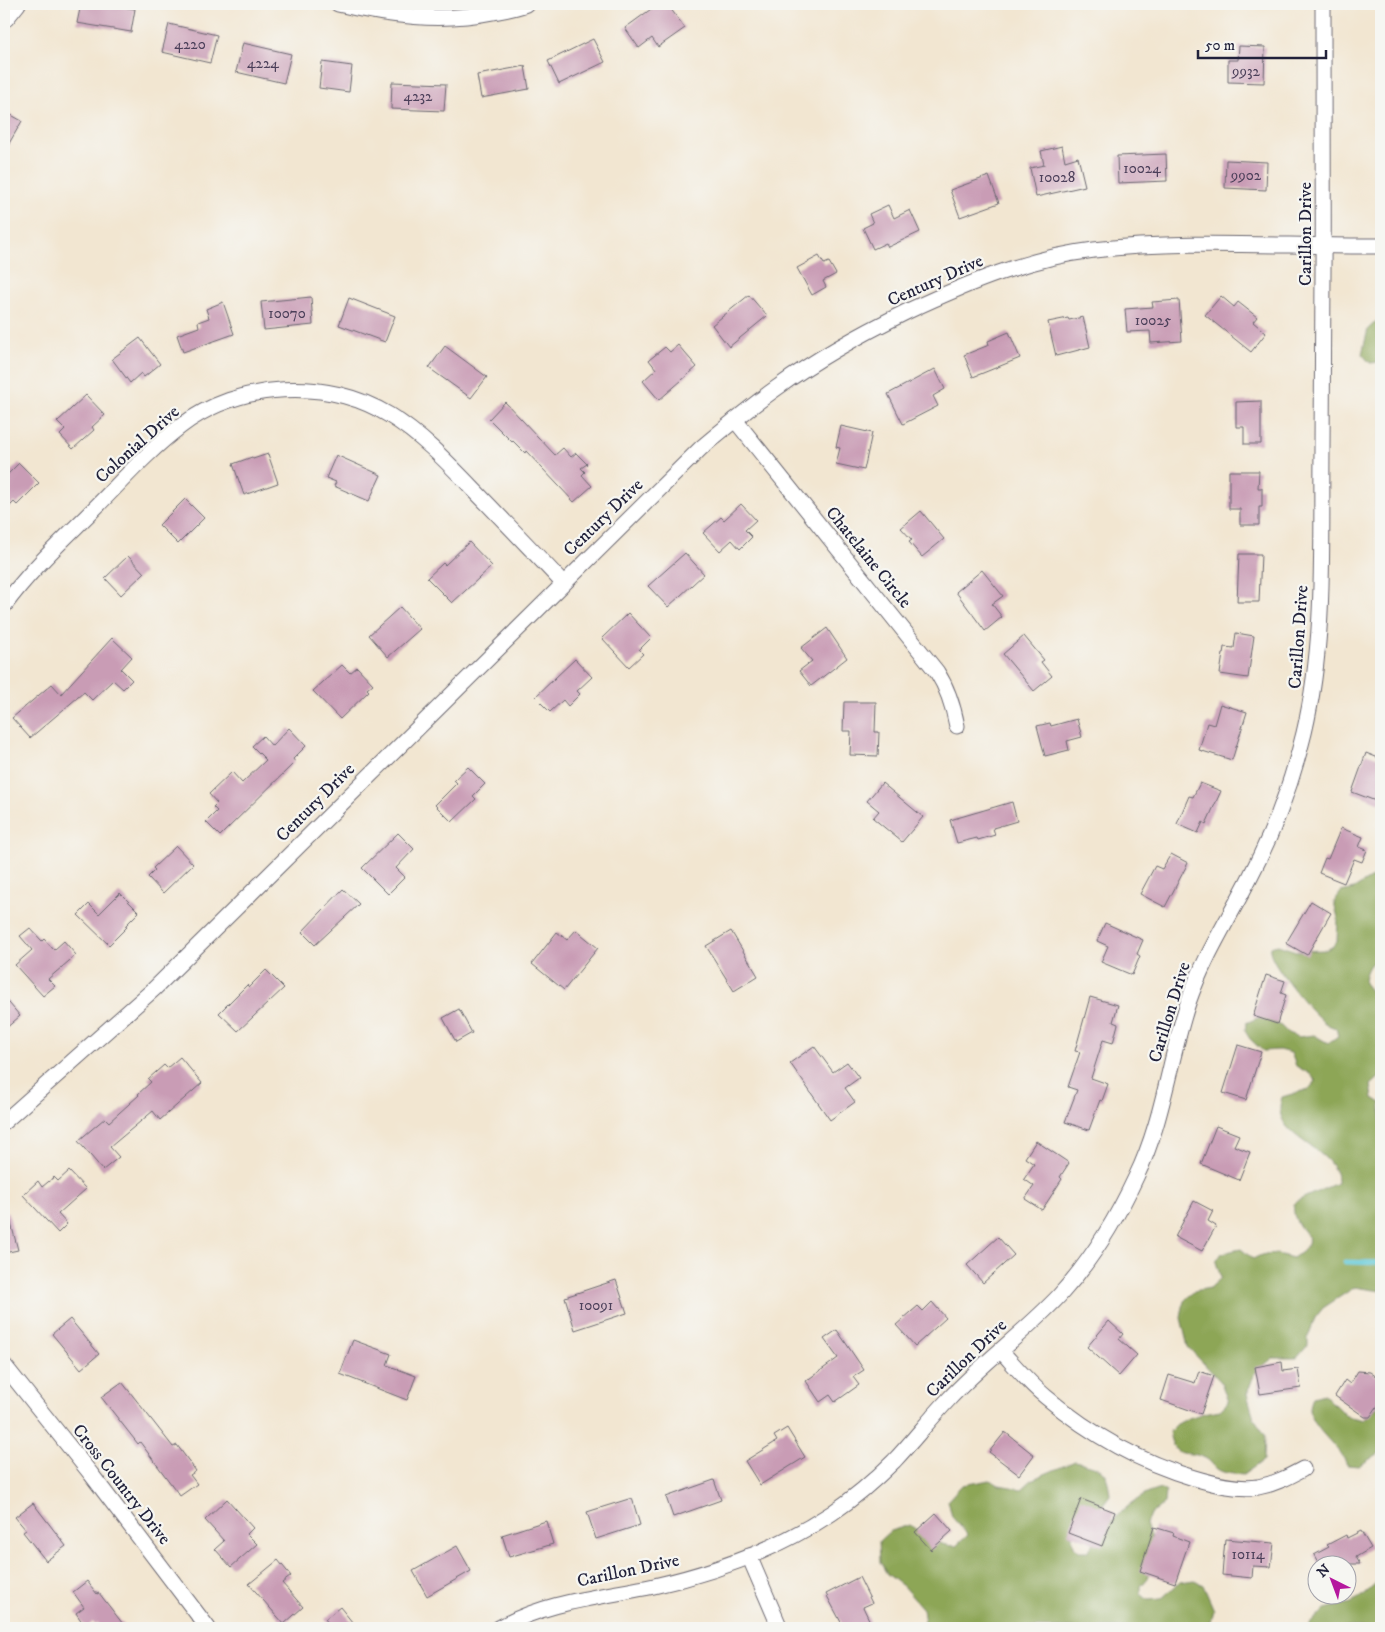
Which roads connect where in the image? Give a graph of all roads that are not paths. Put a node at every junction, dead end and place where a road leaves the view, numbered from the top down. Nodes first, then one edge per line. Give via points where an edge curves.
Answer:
1 (18, 4) edge
2 (338, 4) edge
3 (526, 4) edge
4 (1323, 4) edge
5 (6, 19) dead end
6 (1324, 246) junction
7 (1381, 246) edge
8 (735, 420) junction
9 (564, 583) junction
10 (4, 606) edge
11 (957, 726) dead end
12 (4, 1122) edge
13 (1001, 1351) junction
14 (4, 1365) edge
15 (1303, 1469) dead end
16 (750, 1556) junction
17 (208, 1628) edge
18 (499, 1628) edge
19 (780, 1628) edge

1 - 5 street
2 - 3 street via 375,13 438,18 475,16
4 - 6 street, Carillon Drive
6 - 7 street, Century Drive
6 - 8 street, Century Drive via 1156,244 1043,258 990,275 876,326 823,356
6 - 13 street, Carillon Drive via 1320,616 1312,698 1303,740 1269,836 1202,966 1187,1007 1155,1132 1138,1174 1092,1254 1060,1295
8 - 9 street, Century Drive via 701,448
8 - 11 street, Chatelaine Circle via 937,672 947,688
9 - 10 street, Colonial Drive via 443,458 389,415 356,400 323,391 289,390 251,394 218,404 182,425 30,573
9 - 12 street, Century Drive via 154,989
13 - 15 street via 1044,1396 1074,1420 1142,1460 1210,1483 1238,1488 1279,1483
13 - 16 street, Carillon Drive via 971,1376 893,1462 861,1491 794,1536
14 - 17 street, Cross Country Drive
16 - 18 street, Carillon Drive via 658,1585 544,1608
16 - 19 street

